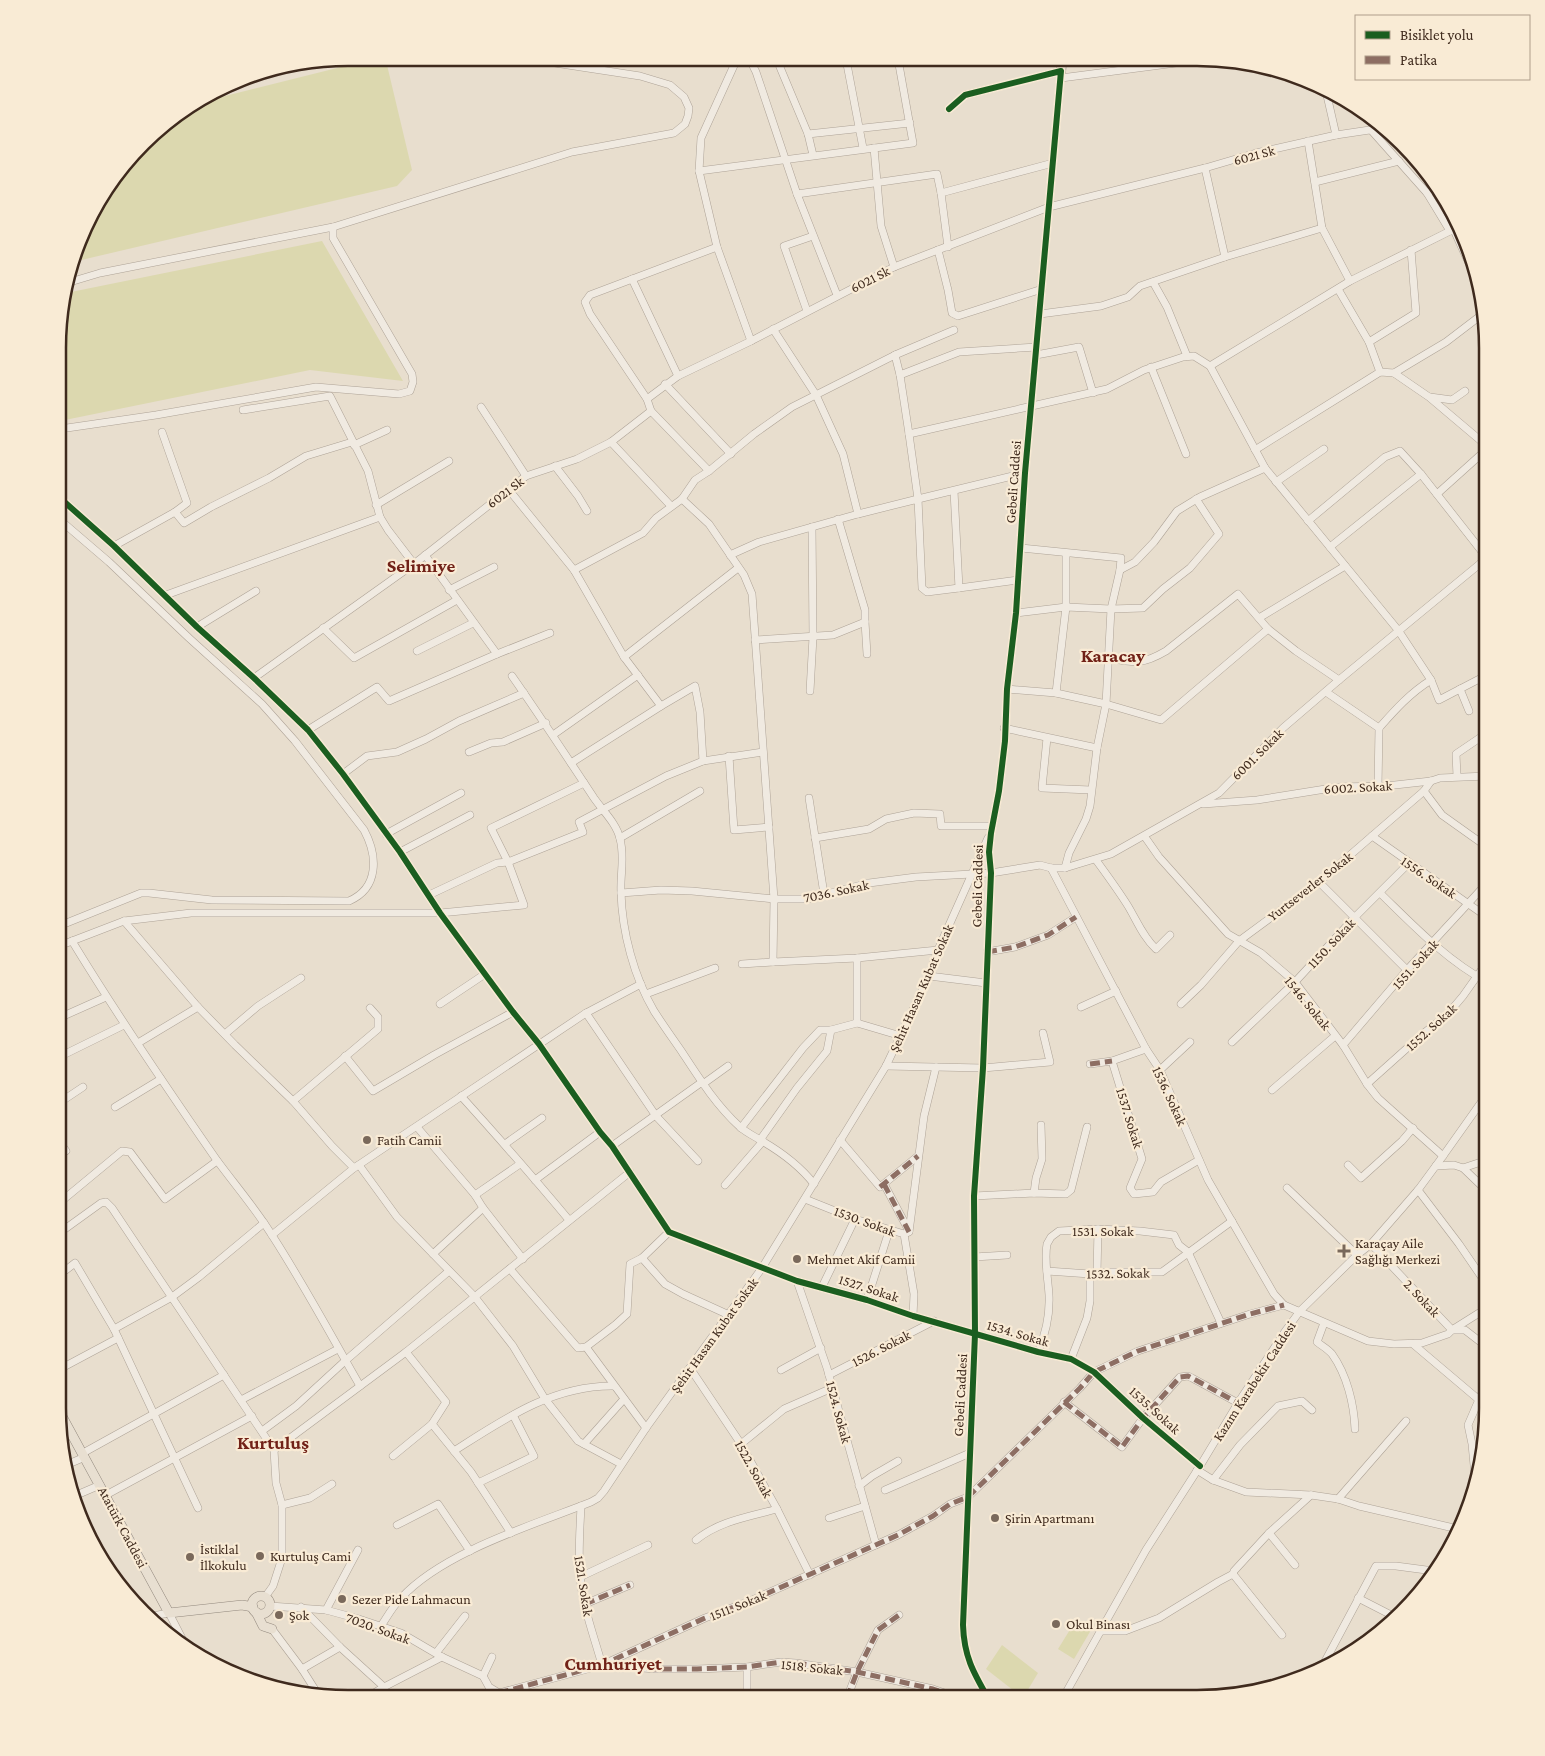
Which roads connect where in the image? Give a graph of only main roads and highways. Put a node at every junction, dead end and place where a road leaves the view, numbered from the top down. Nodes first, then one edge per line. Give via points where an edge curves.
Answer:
1 (1062, 66) edge
2 (1061, 75) road end
3 (67, 1425) edge
4 (255, 1606) junction
5 (270, 1608) junction

1 - 2 main road, Gebeli Caddesi
3 - 4 main road, Atatürk Caddesi via 169,1613
4 - 5 main road via 264,1613
4 - 5 main road via 259,1596 270,1602
4 - 5 main road via 263,1626 272,1629

